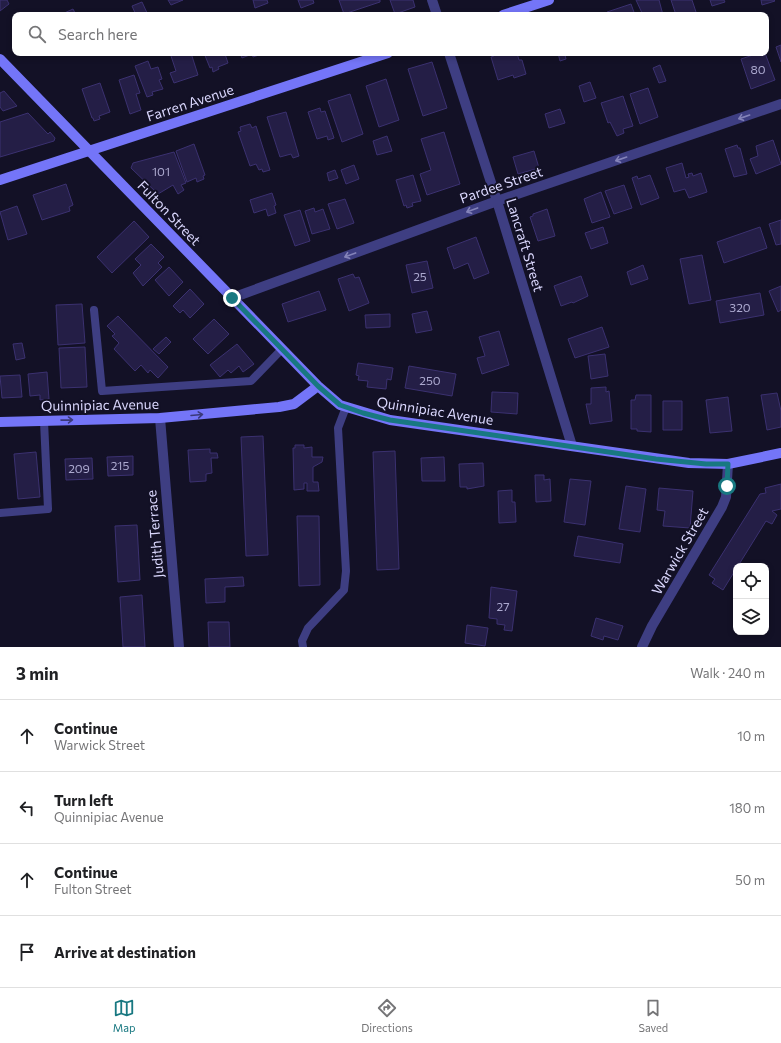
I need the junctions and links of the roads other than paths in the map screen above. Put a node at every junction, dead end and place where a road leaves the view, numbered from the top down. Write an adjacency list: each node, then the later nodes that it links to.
1 (432, 0): 3 (street)
2 (549, 0): 4 (main road)
3 (436, 12)
4 (512, 12)
5 (379, 56): 9 (main road, Farren Avenue)
6 (450, 56): 11 (street, Lancraft Street)
7 (0, 59): 9 (main road, Fulton Street)
8 (781, 104): 11 (street, Pardee Street, one-way to 11)
9 (89, 151): 10 (main road, Farren Avenue); 12 (main road, Fulton Street)
10 (0, 180)
11 (497, 200): 12 (street, Pardee Street, one-way to 12); 20 (street, Lancraft Street)
12 (232, 298): 14 (main road, Fulton Street)
13 (94, 310): 14 (lane)
14 (282, 349): 15 (main road, Fulton Street)
15 (318, 386): 16 (main road, Quinnipiac Avenue); 17 (main road, Quinnipiac Avenue, one-way to 15)
16 (346, 407): 20 (main road, Quinnipiac Avenue); 25 (lane)
17 (160, 418): 18 (main road, Quinnipiac Avenue, one-way to 17); 24 (street, Judith Terrace)
18 (44, 421): 19 (main road, Quinnipiac Avenue); 23 (lane)
19 (0, 422)
20 (572, 446): 22 (main road, Quinnipiac Avenue)
21 (781, 453): 22 (main road, Quinnipiac Avenue)
22 (728, 464): 26 (street, Warwick Street)
23 (0, 513)
24 (179, 647)
25 (303, 647)
26 (642, 647)

